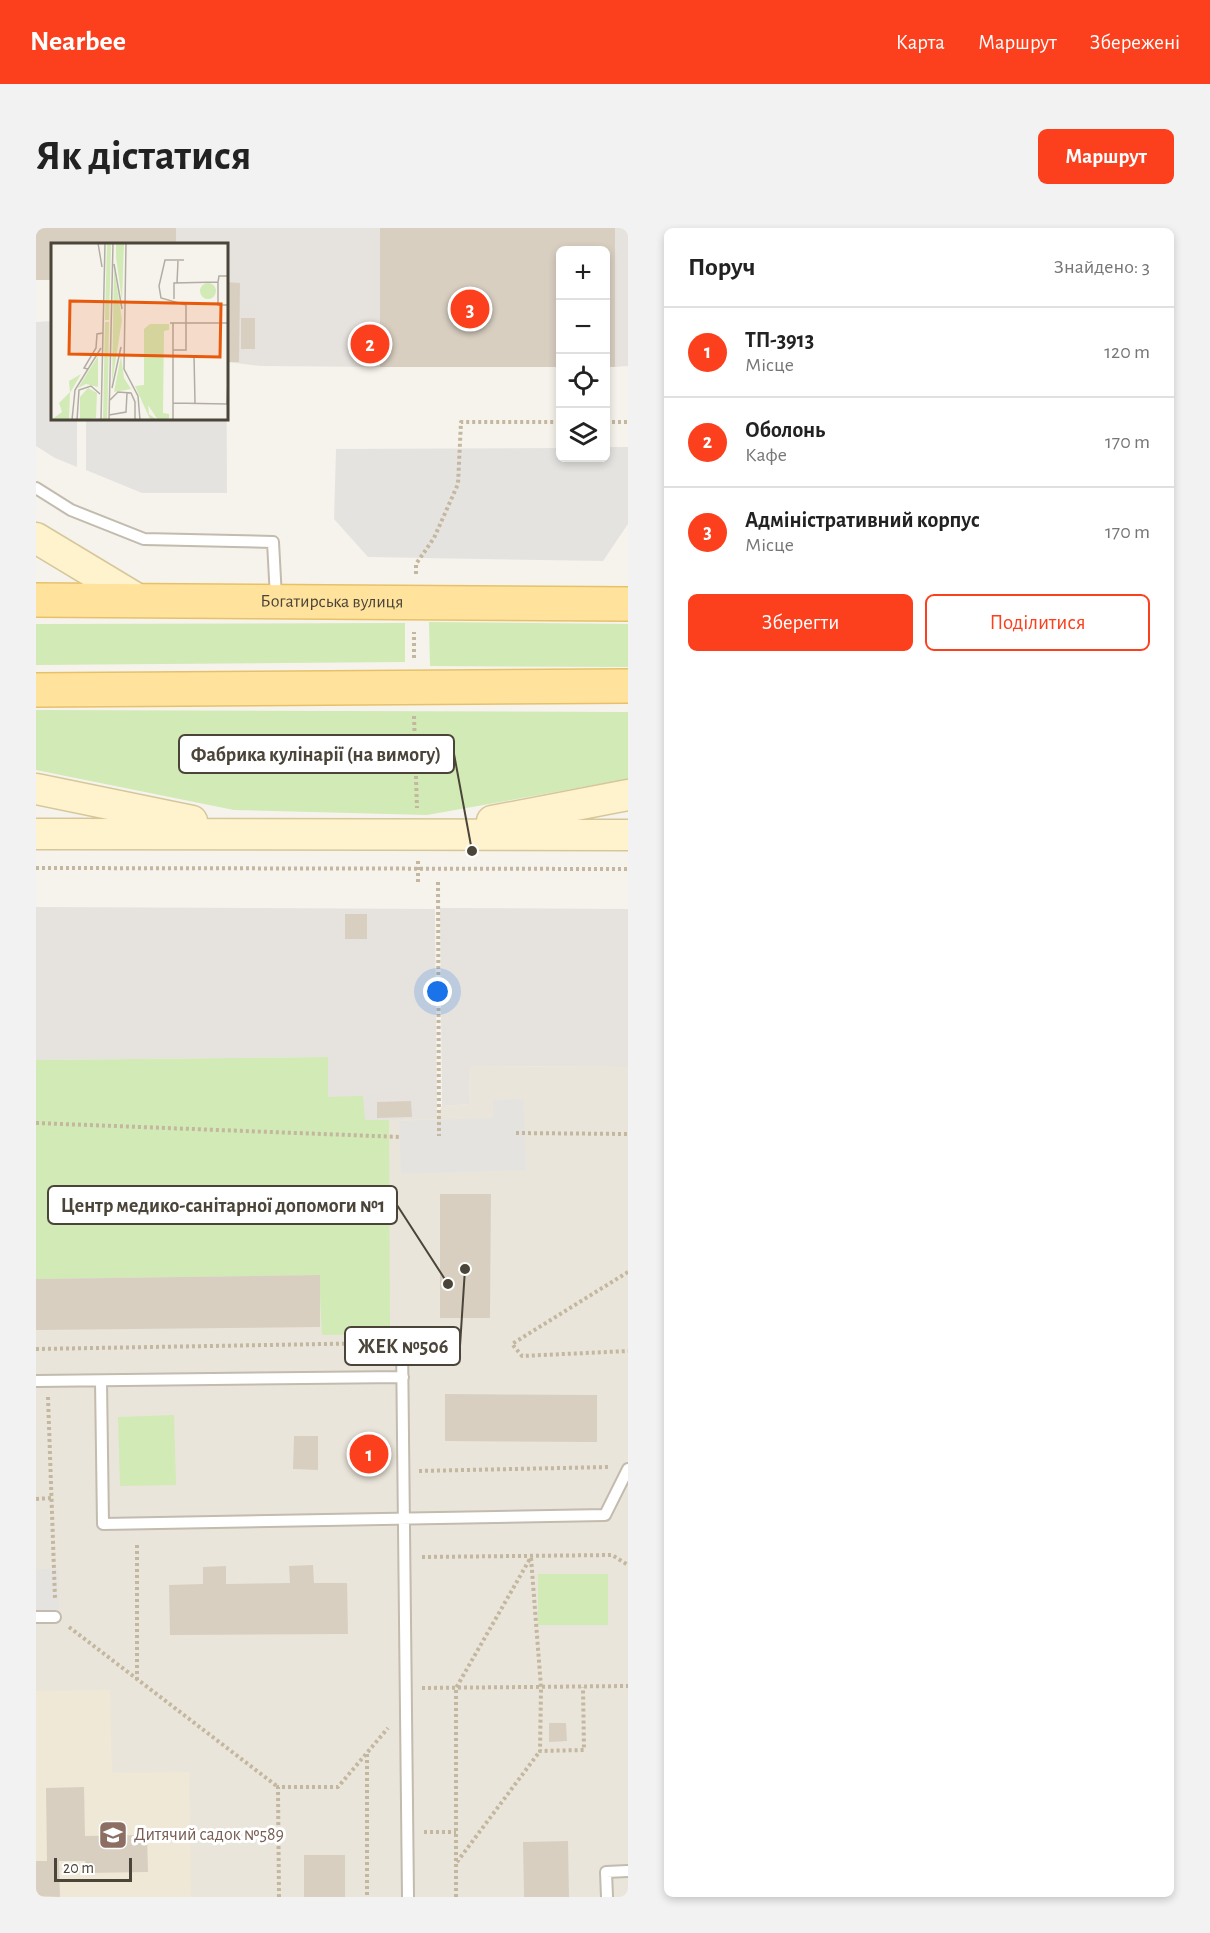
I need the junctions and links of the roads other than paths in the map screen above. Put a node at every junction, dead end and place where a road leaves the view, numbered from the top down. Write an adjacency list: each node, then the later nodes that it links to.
1 (36, 488): 5 (lane)
2 (36, 538): 4 (main road)
3 (36, 600): 4 (main road, Богатирська вулиця)
4 (139, 600): 5 (main road, Богатирська вулиця)
5 (276, 601): 6 (main road, Богатирська вулиця)
6 (628, 604)
7 (628, 686): 8 (main road)
8 (36, 690)
9 (36, 789): 12 (main road)
10 (628, 795): 13 (main road)
11 (36, 834): 12 (main road)
12 (254, 834): 13 (main road)
13 (418, 835): 14 (main road)
14 (628, 835)
15 (402, 1343): 16 (lane)
16 (403, 1377): 18 (lane); 20 (lane)
17 (36, 1381): 18 (lane)
18 (101, 1381): 20 (lane)
19 (628, 1469): 20 (lane)
20 (404, 1519): 24 (lane)
21 (36, 1617): 22 (lane)
22 (55, 1617)
23 (628, 1871): 25 (lane)
24 (408, 1897)
25 (607, 1897)

